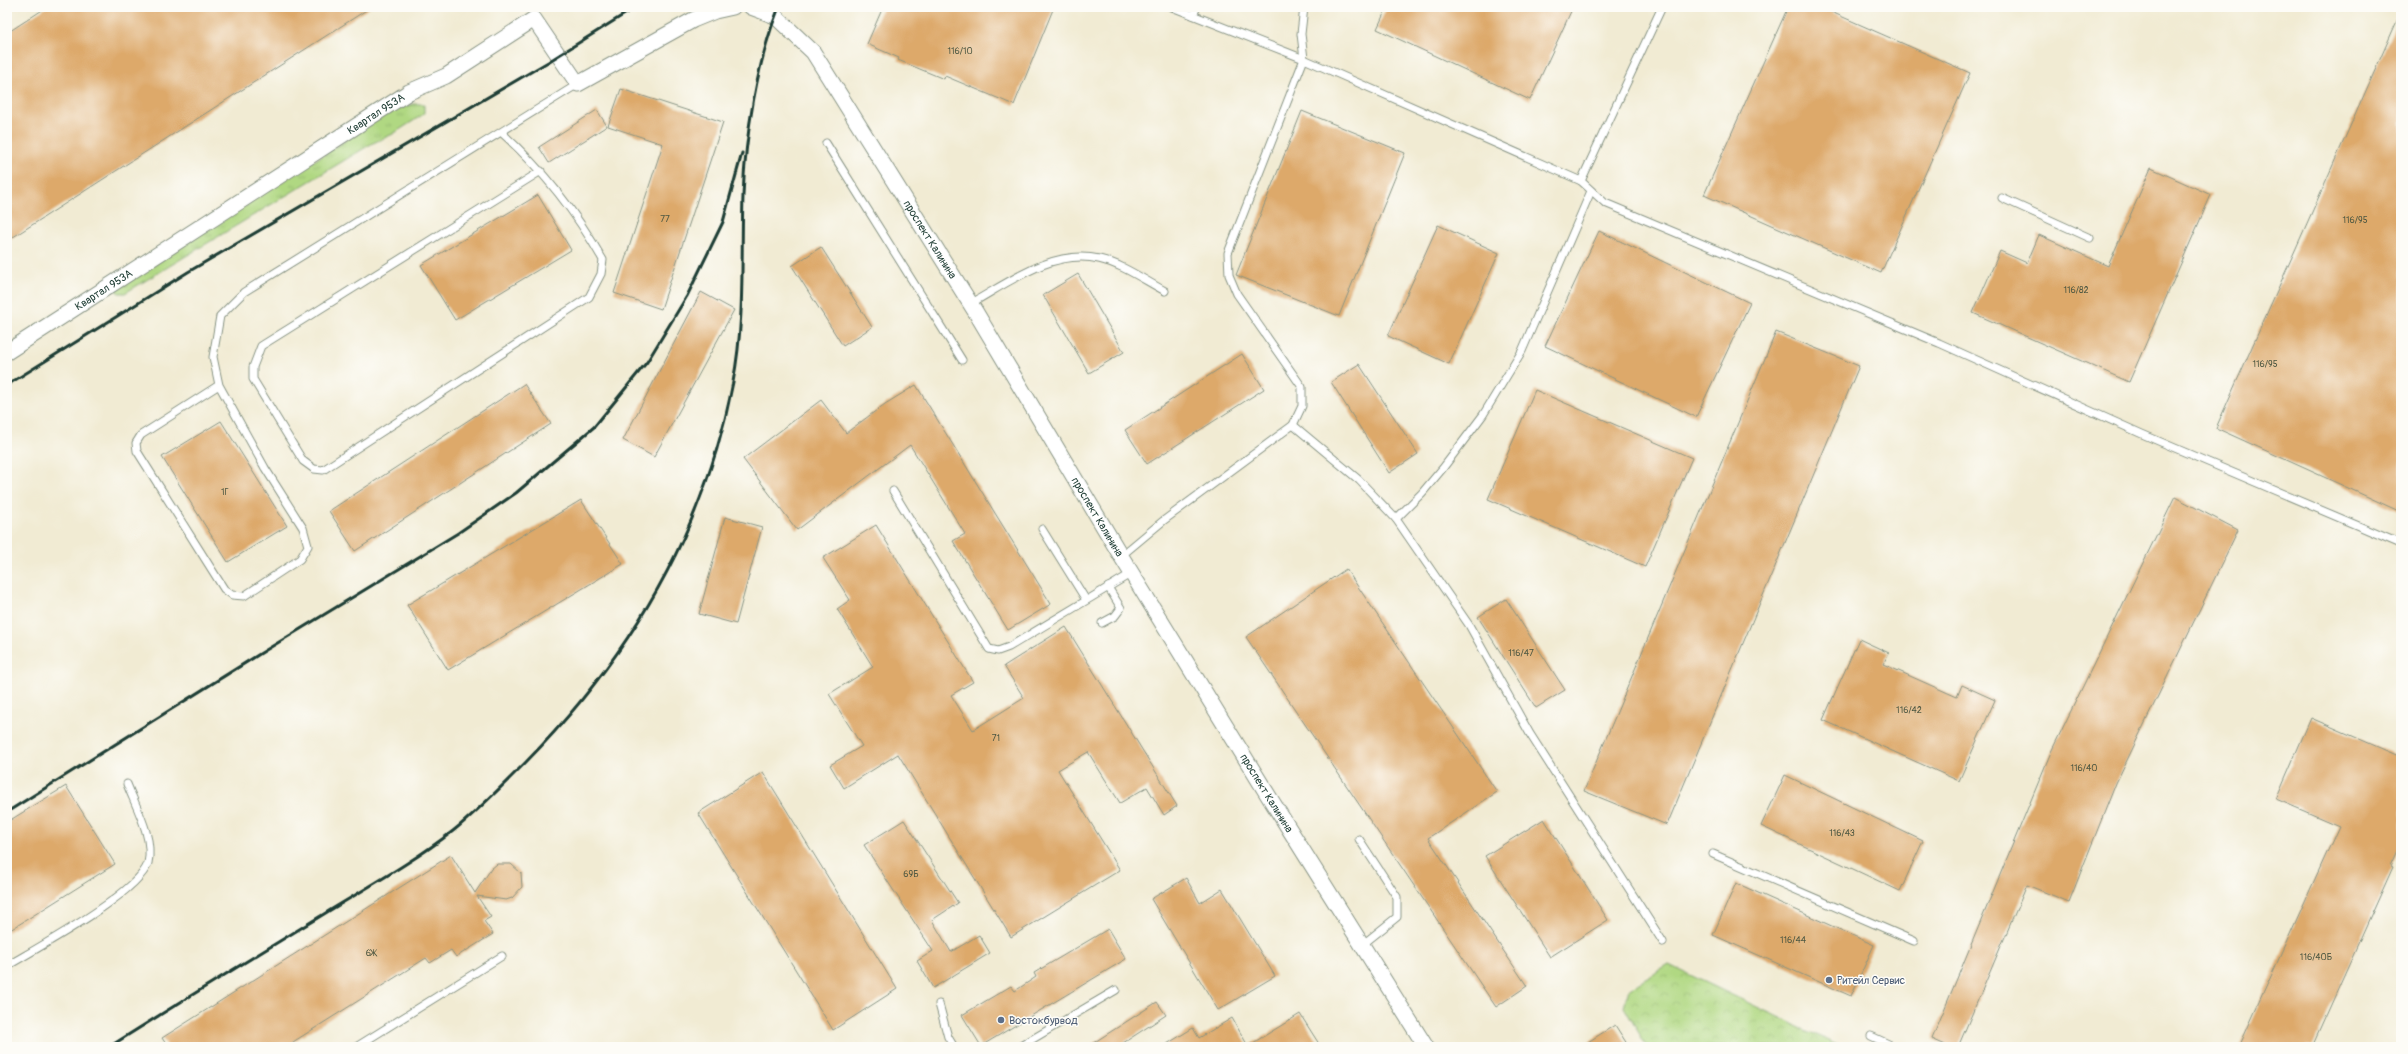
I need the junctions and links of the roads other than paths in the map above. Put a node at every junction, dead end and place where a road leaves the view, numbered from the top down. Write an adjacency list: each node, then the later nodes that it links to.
1 (733, 7): 9 (street)
2 (754, 7): 18 (street, проспект Калинина)
3 (1172, 7): 7 (lane)
4 (1197, 7): 7 (lane)
5 (1304, 7): 8 (lane)
6 (1662, 7): 13 (lane)
7 (1193, 15): 8 (lane)
8 (1304, 59): 13 (lane); 22 (lane)
9 (578, 84): 10 (lane); 19 (street, Квартал 953А)
10 (502, 133): 12 (lane); 21 (lane)
11 (826, 143): 20 (lane)
12 (541, 171): 12 (lane)
13 (1581, 181): 14 (lane)
14 (1591, 191): 24 (lane); 26 (lane)
15 (2002, 198): 16 (lane)
16 (2090, 238)
17 (1165, 291): 18 (lane)
18 (970, 304): 27 (street, проспект Калинина)
19 (7, 352)
20 (962, 360)
21 (219, 386): 21 (lane)
22 (1293, 425): 24 (lane); 27 (lane)
23 (893, 491): 30 (lane)
24 (1396, 519): 36 (lane)
25 (1042, 529): 30 (lane)
26 (2401, 544)
27 (1121, 556): 28 (street, проспект Калинина)
28 (1132, 573): 29 (lane); 37 (street, проспект Калинина)
29 (1108, 587): 30 (lane); 31 (lane)
30 (1086, 600)
31 (1102, 623)
32 (127, 784): 39 (lane)
33 (1360, 839): 37 (lane)
34 (1713, 854): 35 (lane)
35 (1914, 941)
36 (1663, 942)
37 (1362, 945): 46 (street, проспект Калинина)
38 (502, 956): 43 (lane)
39 (7, 966)
40 (1116, 990): 45 (lane)
41 (939, 1004): 44 (lane)
42 (1871, 1036): 47 (lane)
43 (356, 1047)
44 (954, 1047)
45 (1019, 1047)
46 (1426, 1047)
47 (1895, 1047)

